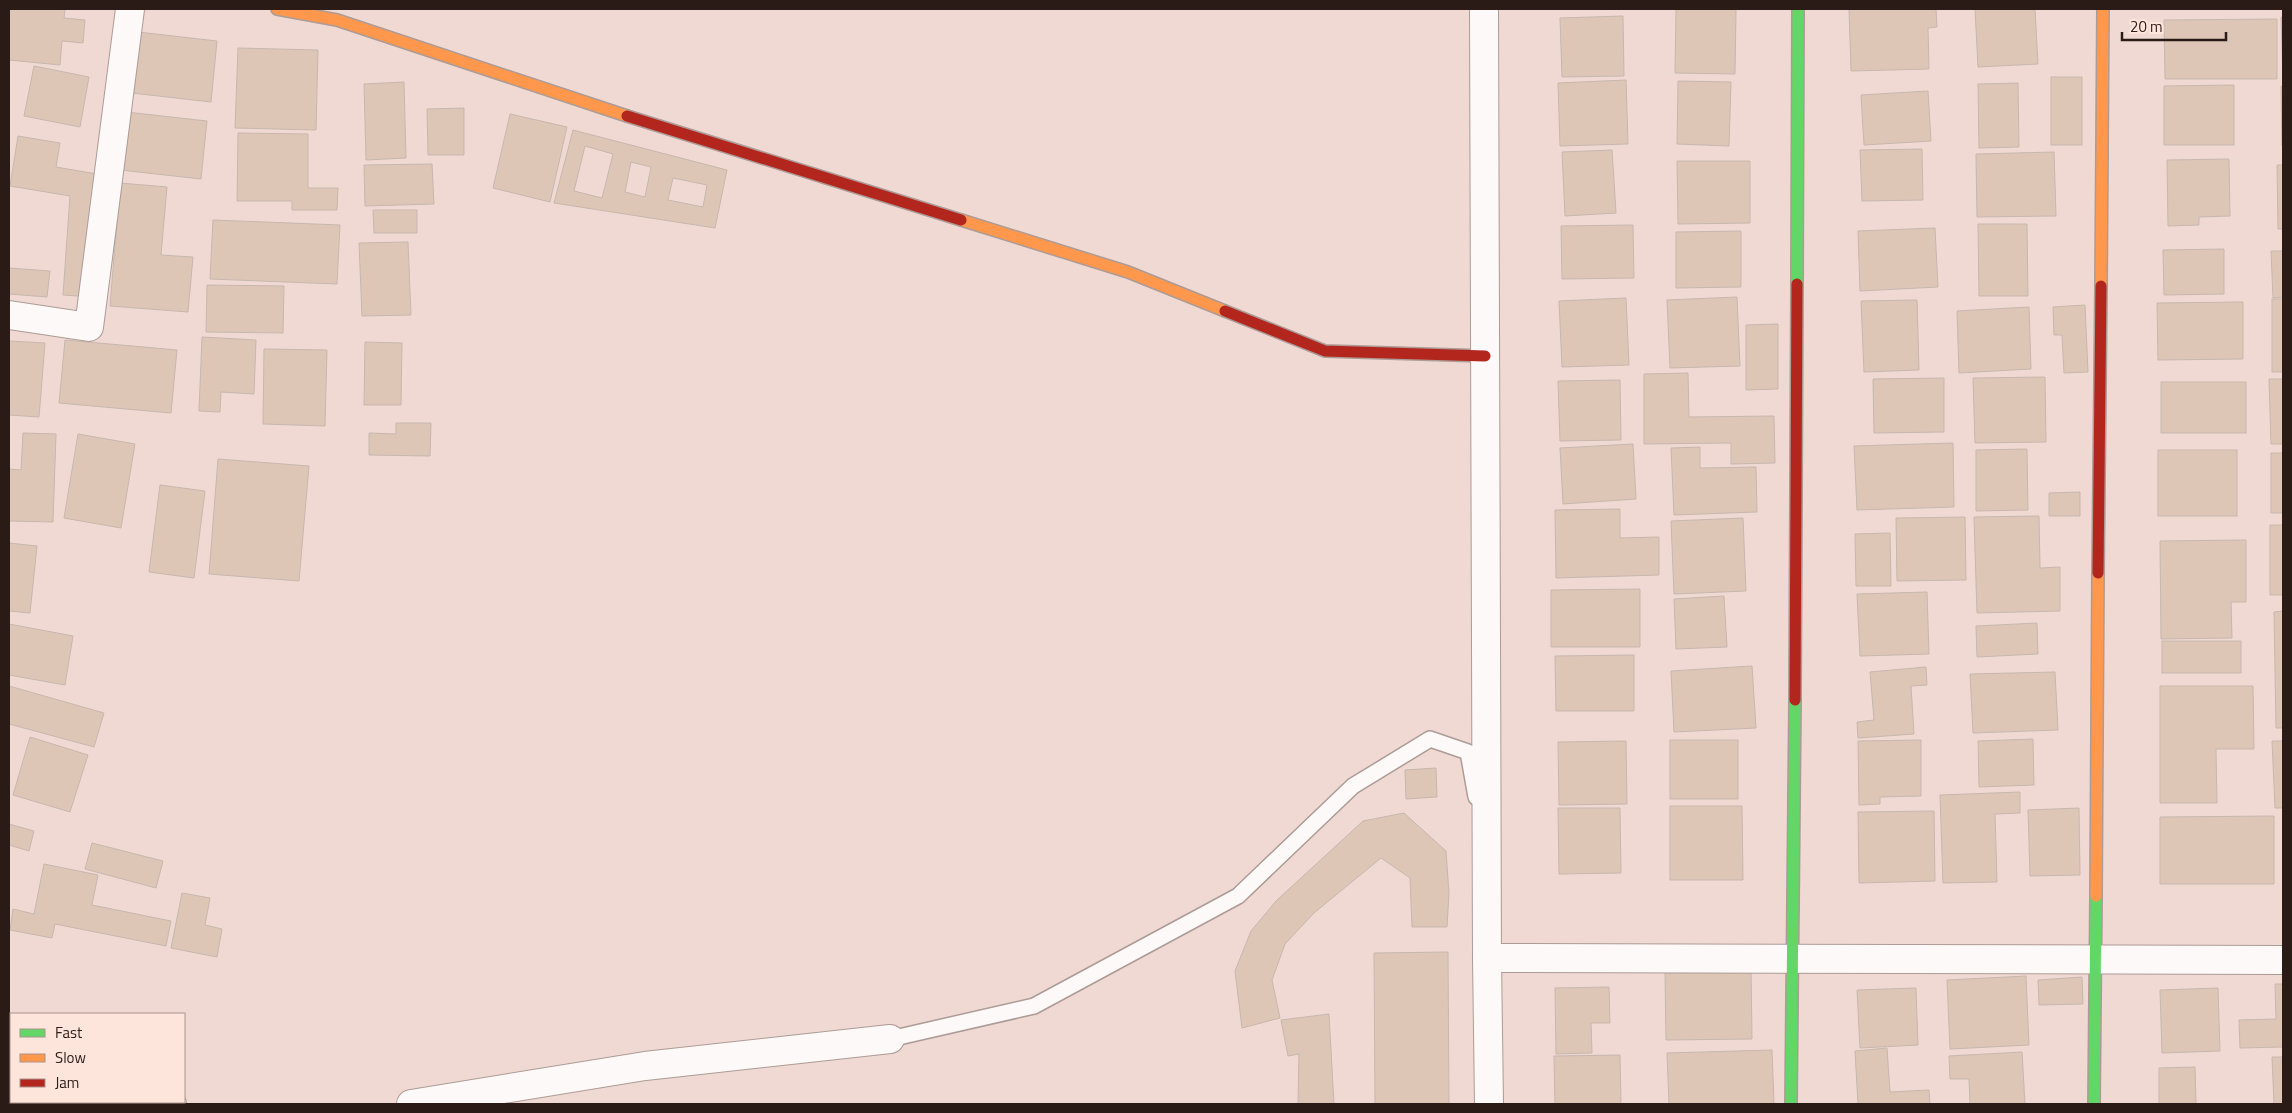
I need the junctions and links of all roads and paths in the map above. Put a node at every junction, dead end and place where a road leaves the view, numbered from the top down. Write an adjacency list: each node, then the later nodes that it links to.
1 (130, 9): 6 (street)
2 (277, 9): 7 (street)
3 (1484, 9): 7 (street)
4 (1798, 9): 10 (street)
5 (2103, 9): 11 (street)
6 (9, 315)
7 (1485, 356): 8 (street)
8 (1487, 849): 9 (street); 13 (lane)
9 (1487, 958): 10 (street); 15 (street)
10 (1794, 959): 11 (street); 16 (street)
11 (2094, 960): 12 (street); 17 (street)
12 (2283, 960)
13 (890, 1039): 14 (street)
14 (412, 1104)
15 (1489, 1104)
16 (1791, 1104)
17 (2094, 1104)

